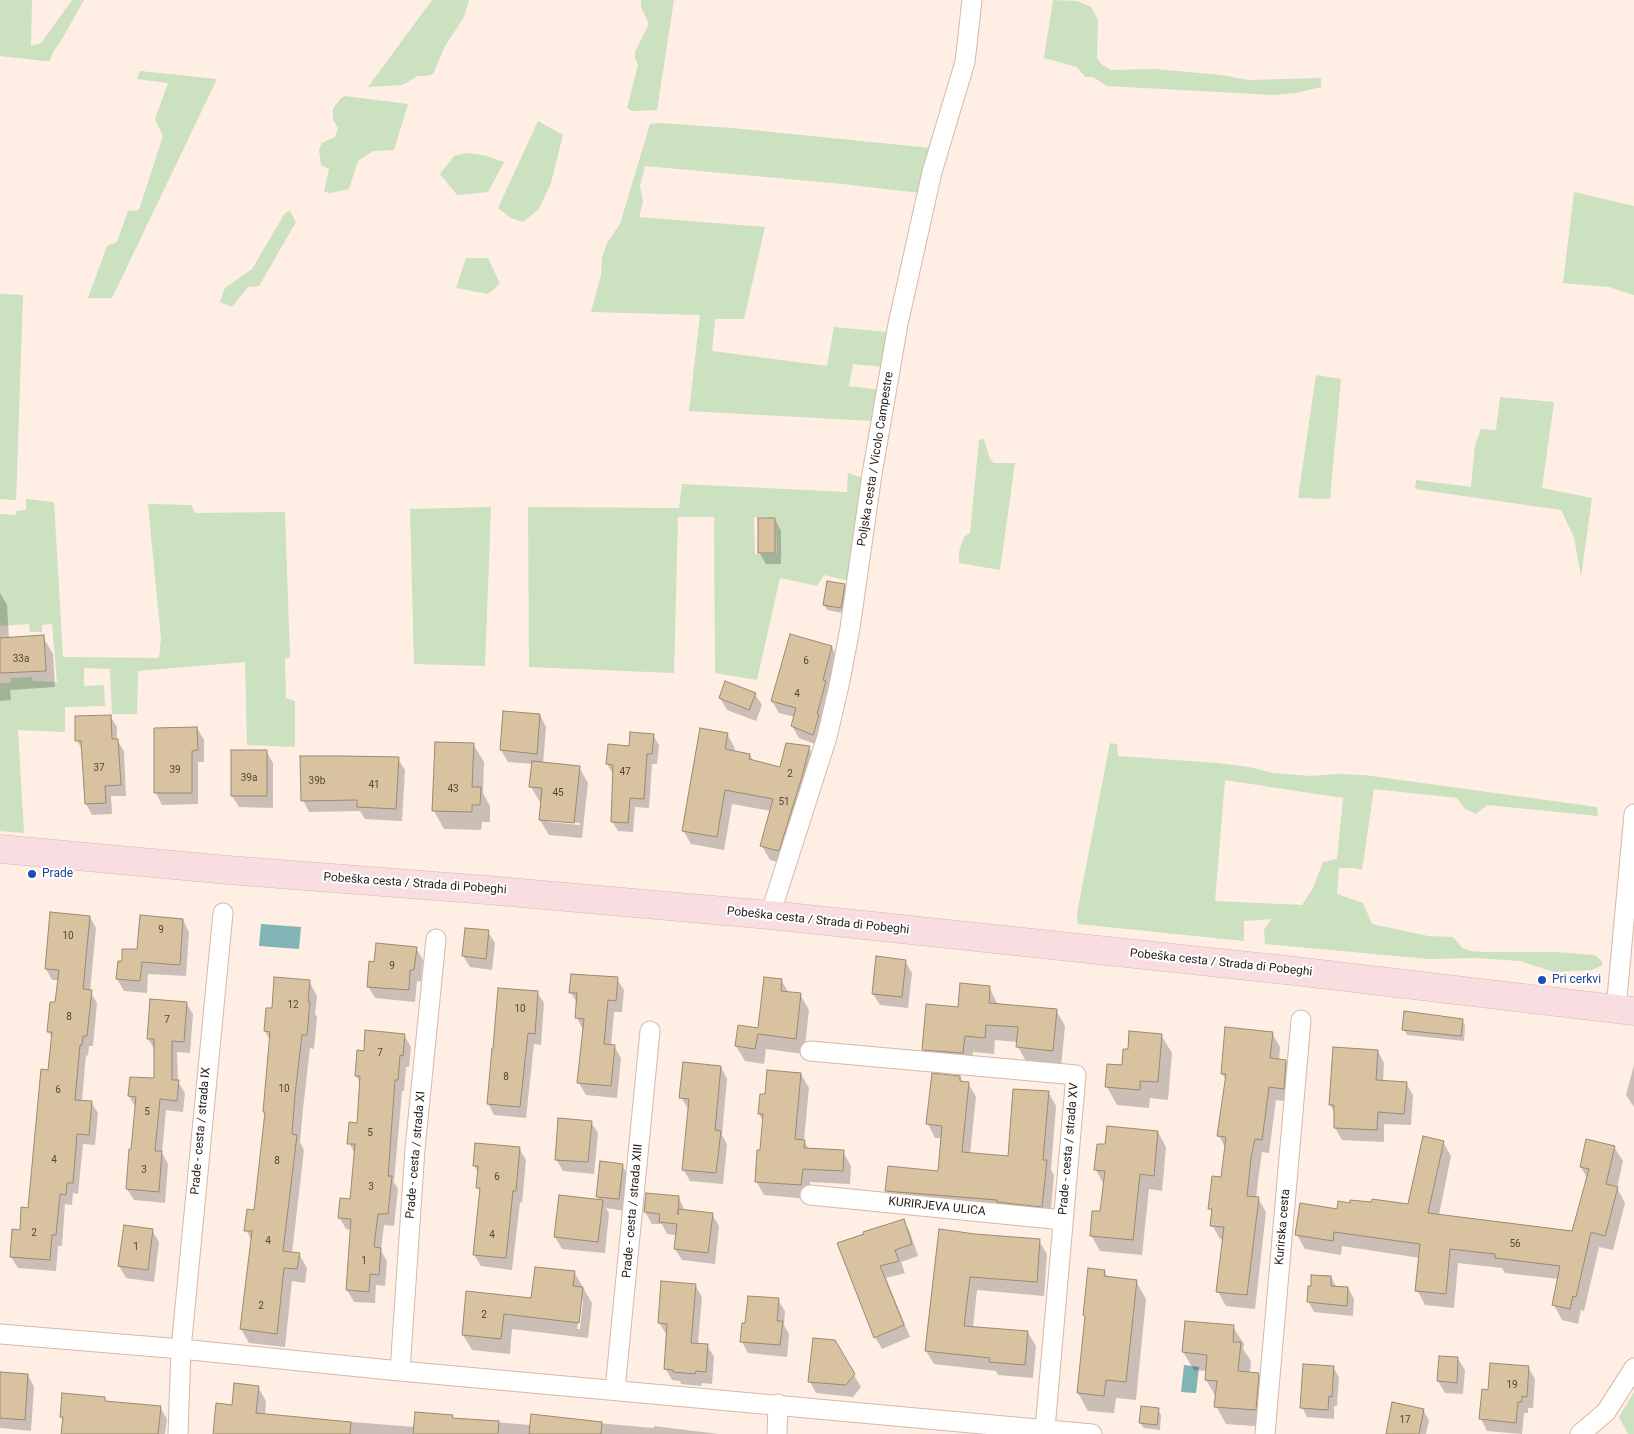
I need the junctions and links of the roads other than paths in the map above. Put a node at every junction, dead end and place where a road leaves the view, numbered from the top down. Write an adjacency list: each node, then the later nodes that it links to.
1 (972, 0): 5 (street, Poljska cesta / Vicolo Campestre)
2 (1634, 814): 7 (street)
3 (0, 849): 5 (street, Pobeška cesta / Strada di Pobeghi)
4 (222, 913): 14 (street, Prade - cesta / strada IX)
5 (770, 915): 7 (street, Pobeška cesta / Strada di Pobeghi)
6 (436, 939): 16 (street, Prade - cesta / strada XI)
7 (1625, 1010)
8 (1301, 1020): 23 (street, Kurirska cesta)
9 (650, 1031): 17 (street, Prade - cesta / strada XIII)
10 (810, 1051): 12 (street, Prade - cesta / strada XV)
11 (810, 1195): 12 (street, KURIRJEVA ULICA)
12 (1063, 1220): 19 (street, Prade - cesta / strada XV)
13 (0, 1334): 14 (street)
14 (181, 1349): 16 (street); 20 (street, Prade - cesta / strada IX)
15 (1634, 1368): 24 (street)
16 (400, 1371): 17 (street)
17 (615, 1390): 18 (street)
18 (778, 1404): 19 (street); 21 (street)
19 (1045, 1429): 22 (street)
20 (178, 1434)
21 (777, 1434)
22 (1092, 1434)
23 (1265, 1434)
24 (1580, 1434)

